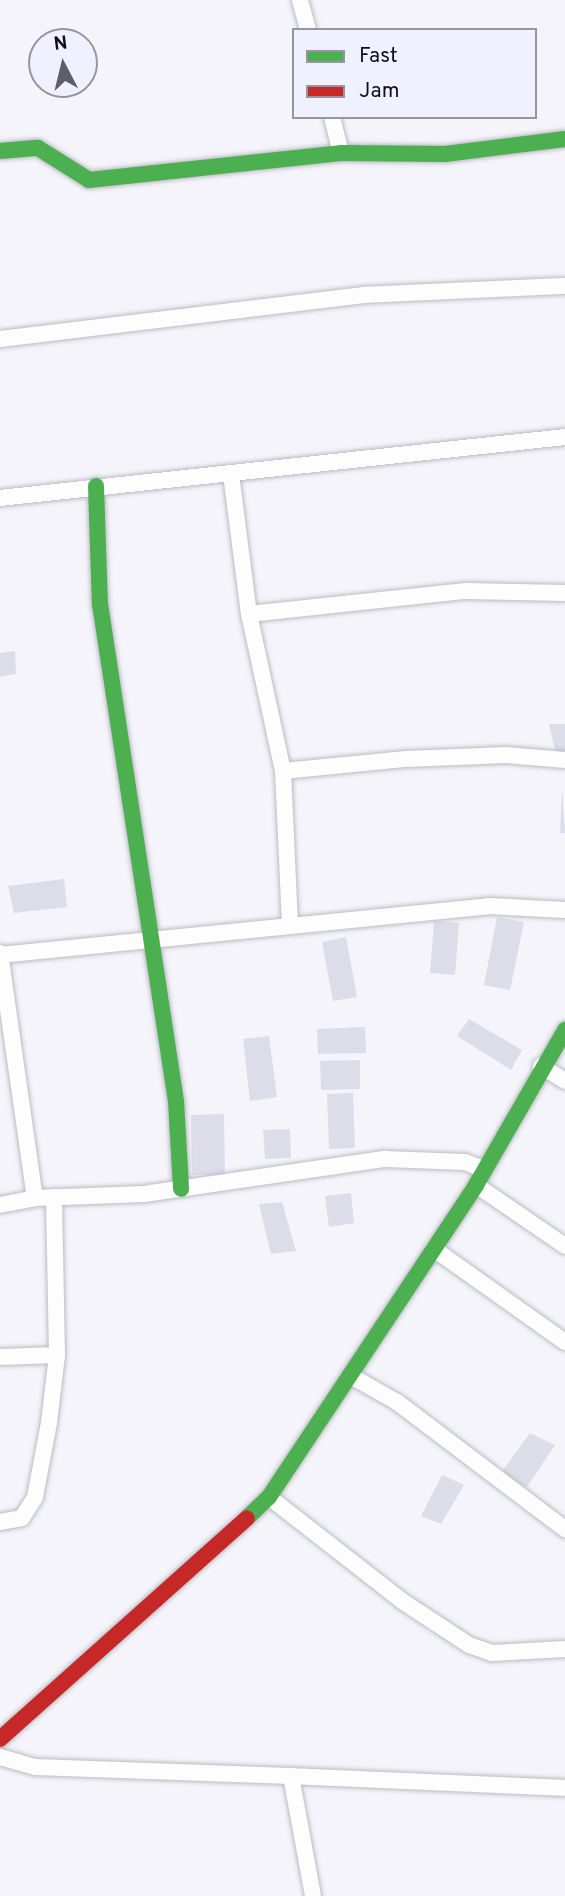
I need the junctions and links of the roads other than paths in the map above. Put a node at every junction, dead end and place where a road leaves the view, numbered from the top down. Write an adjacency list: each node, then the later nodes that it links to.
1 (300, 0): 2 (street)
2 (308, 28)
3 (332, 119): 6 (street)
4 (565, 139): 6 (street)
5 (0, 151): 6 (street)
6 (341, 153)
7 (565, 286): 8 (street)
8 (0, 339)
9 (565, 437): 10 (street)
10 (231, 474): 11 (street); 14 (street)
11 (96, 485): 12 (street); 19 (street)
12 (0, 498)
13 (565, 593): 14 (street)
14 (249, 614): 16 (street)
15 (565, 760): 16 (street)
16 (283, 771): 18 (street)
17 (565, 909): 18 (street)
18 (290, 925): 19 (street)
19 (149, 940): 20 (street); 26 (street)
20 (0, 954): 28 (street)
21 (565, 1030): 22 (street)
22 (541, 1066): 23 (street); 24 (street)
23 (565, 1081)
24 (484, 1169): 25 (street); 26 (street)
25 (476, 1185): 30 (street); 31 (street)
26 (181, 1189): 27 (street)
27 (54, 1197): 28 (street); 33 (street)
28 (35, 1198): 29 (street)
29 (0, 1205)
30 (565, 1246)
31 (434, 1249): 32 (street); 35 (street)
32 (565, 1342)
33 (57, 1355): 34 (street); 37 (street)
34 (0, 1357)
35 (351, 1376): 36 (street); 38 (street)
36 (269, 1497): 39 (street); 40 (street)
37 (0, 1522)
38 (565, 1529)
39 (565, 1649)
40 (0, 1739)
41 (0, 1757): 42 (street)
42 (291, 1776): 43 (street); 44 (street)
43 (565, 1788)
44 (313, 1896)

